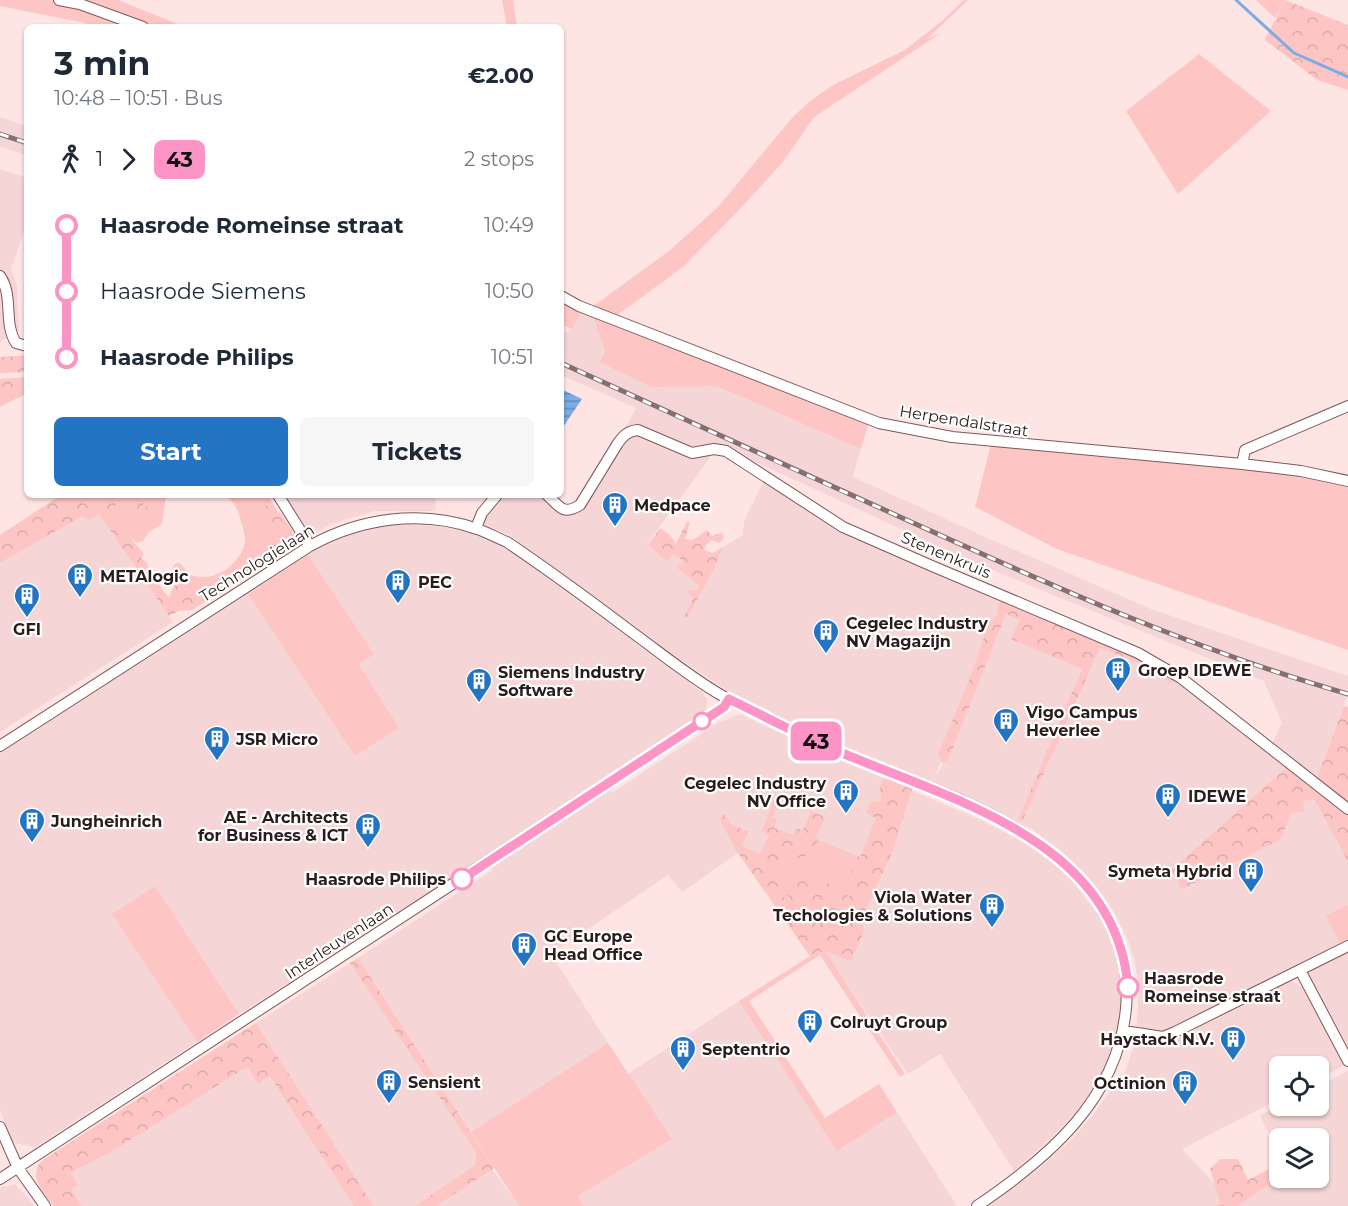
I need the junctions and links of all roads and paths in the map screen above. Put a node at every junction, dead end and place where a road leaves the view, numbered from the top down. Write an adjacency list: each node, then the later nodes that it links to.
1 (59, 0): 2 (street)
2 (135, 24)
3 (0, 276): 5 (street)
4 (564, 298): 7 (street, Herpendalstraat)
5 (24, 345)
6 (1348, 406): 7 (street)
7 (1242, 464): 8 (street, Herpendalstraat)
8 (1348, 481)
9 (280, 498): 13 (street)
10 (495, 498): 12 (street)
11 (550, 498): 16 (street, Stenenkruis)
12 (476, 528): 13 (street, Technologielaan); 14 (street, Technologielaan)
13 (310, 546): 15 (street, Technologielaan)
14 (729, 699): 19 (street); 22 (street, Interleuvenlaan)
15 (0, 746)
16 (1348, 808)
17 (1348, 946): 18 (street)
18 (1300, 970): 19 (street); 20 (street)
19 (1124, 1031): 25 (street)
20 (1348, 1061)
21 (0, 1127): 22 (street)
22 (18, 1168): 23 (street, Interleuvenlaan); 24 (street)
23 (0, 1179)
24 (45, 1206)
25 (976, 1206)

